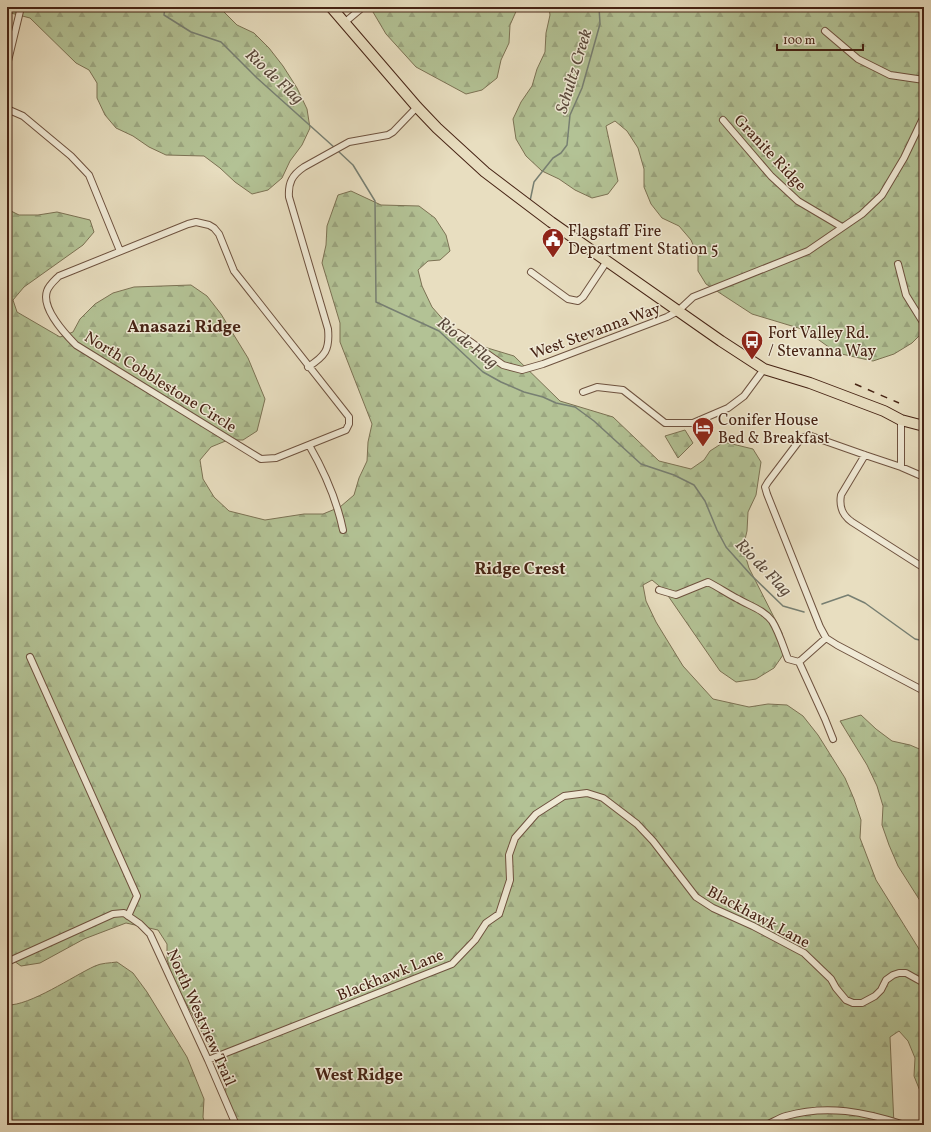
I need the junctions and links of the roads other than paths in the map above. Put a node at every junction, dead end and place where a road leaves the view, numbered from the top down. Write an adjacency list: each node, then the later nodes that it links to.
1 (20, 7): 6 (street)
2 (331, 7): 4 (main road)
3 (363, 7): 4 (street)
4 (344, 23): 8 (main road)
5 (825, 31): 7 (street)
6 (7, 65)
7 (924, 80)
8 (417, 107): 14 (main road); 20 (street)
9 (7, 109): 13 (street)
10 (924, 116): 12 (street, West Stevanna Way)
11 (723, 120): 12 (street, Granite Ridge)
12 (842, 227): 17 (street, West Stevanna Way)
13 (120, 251): 20 (street, North Cobblestone Circle); 25 (street, North Cobblestone Circle)
14 (608, 261): 16 (street); 17 (main road)
15 (898, 264): 18 (street)
16 (532, 272)
17 (678, 311): 19 (street, West Stevanna Way); 21 (main road)
18 (924, 324)
19 (458, 333)
20 (308, 367): 25 (street, North Cobblestone Circle)
21 (764, 369): 22 (street); 23 (main road)
22 (583, 392)
23 (901, 420): 24 (main road); 27 (street)
24 (924, 426)
25 (309, 445): 29 (street)
26 (865, 456): 27 (street); 30 (street); 32 (street)
27 (901, 466): 28 (street)
28 (924, 478)
29 (343, 530)
30 (924, 568)
31 (659, 590): 34 (street)
32 (826, 638): 34 (street); 35 (street)
33 (30, 657): 37 (street)
34 (799, 662): 36 (street)
35 (924, 691)
36 (832, 739)
37 (128, 916): 38 (street); 40 (street, North Westview Trail)
38 (7, 962)
39 (924, 983): 40 (street, Blackhawk Lane)
40 (208, 1060): 41 (street, North Westview Trail)
41 (236, 1125)
42 (766, 1125): 43 (street)
43 (905, 1125)

